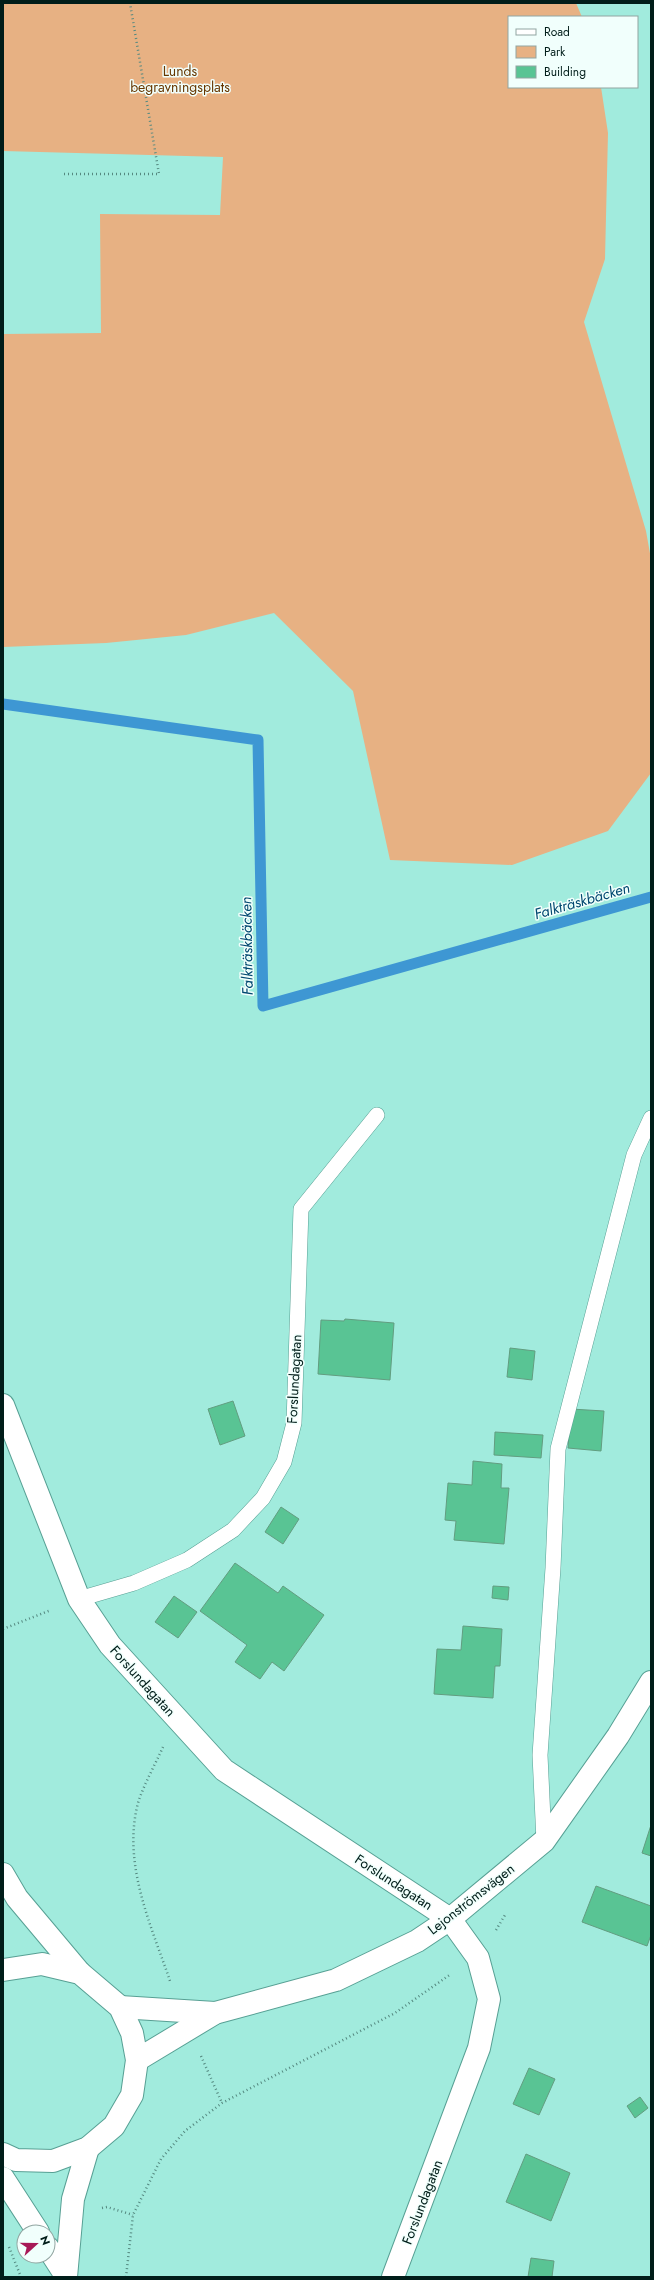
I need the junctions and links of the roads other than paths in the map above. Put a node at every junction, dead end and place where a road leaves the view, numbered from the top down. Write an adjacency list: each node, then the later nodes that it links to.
1 (377, 1115): 4 (lane, Forslundagatan)
2 (651, 1118): 6 (lane)
3 (3, 1405): 4 (street, Forslundagatan)
4 (79, 1599): 8 (street, Forslundagatan)
5 (651, 1682): 6 (street, Lejonströmsvägen)
6 (544, 1841): 8 (street, Lejonströmsvägen)
7 (3, 1874): 10 (street)
8 (450, 1919): 12 (street, Lejonströmsvägen); 20 (street, Forslundagatan)
9 (3, 1970): 10 (street)
10 (80, 1973): 11 (street)
11 (120, 2007): 12 (street, Lejonströmsvägen); 13 (street)
12 (185, 2020): 13 (street)
13 (137, 2060): 14 (street)
14 (88, 2148): 15 (street); 19 (street)
15 (3, 2154)
16 (3, 2178): 17 (street)
17 (33, 2224)
18 (56, 2261): 19 (street)
19 (66, 2277)
20 (393, 2277)

